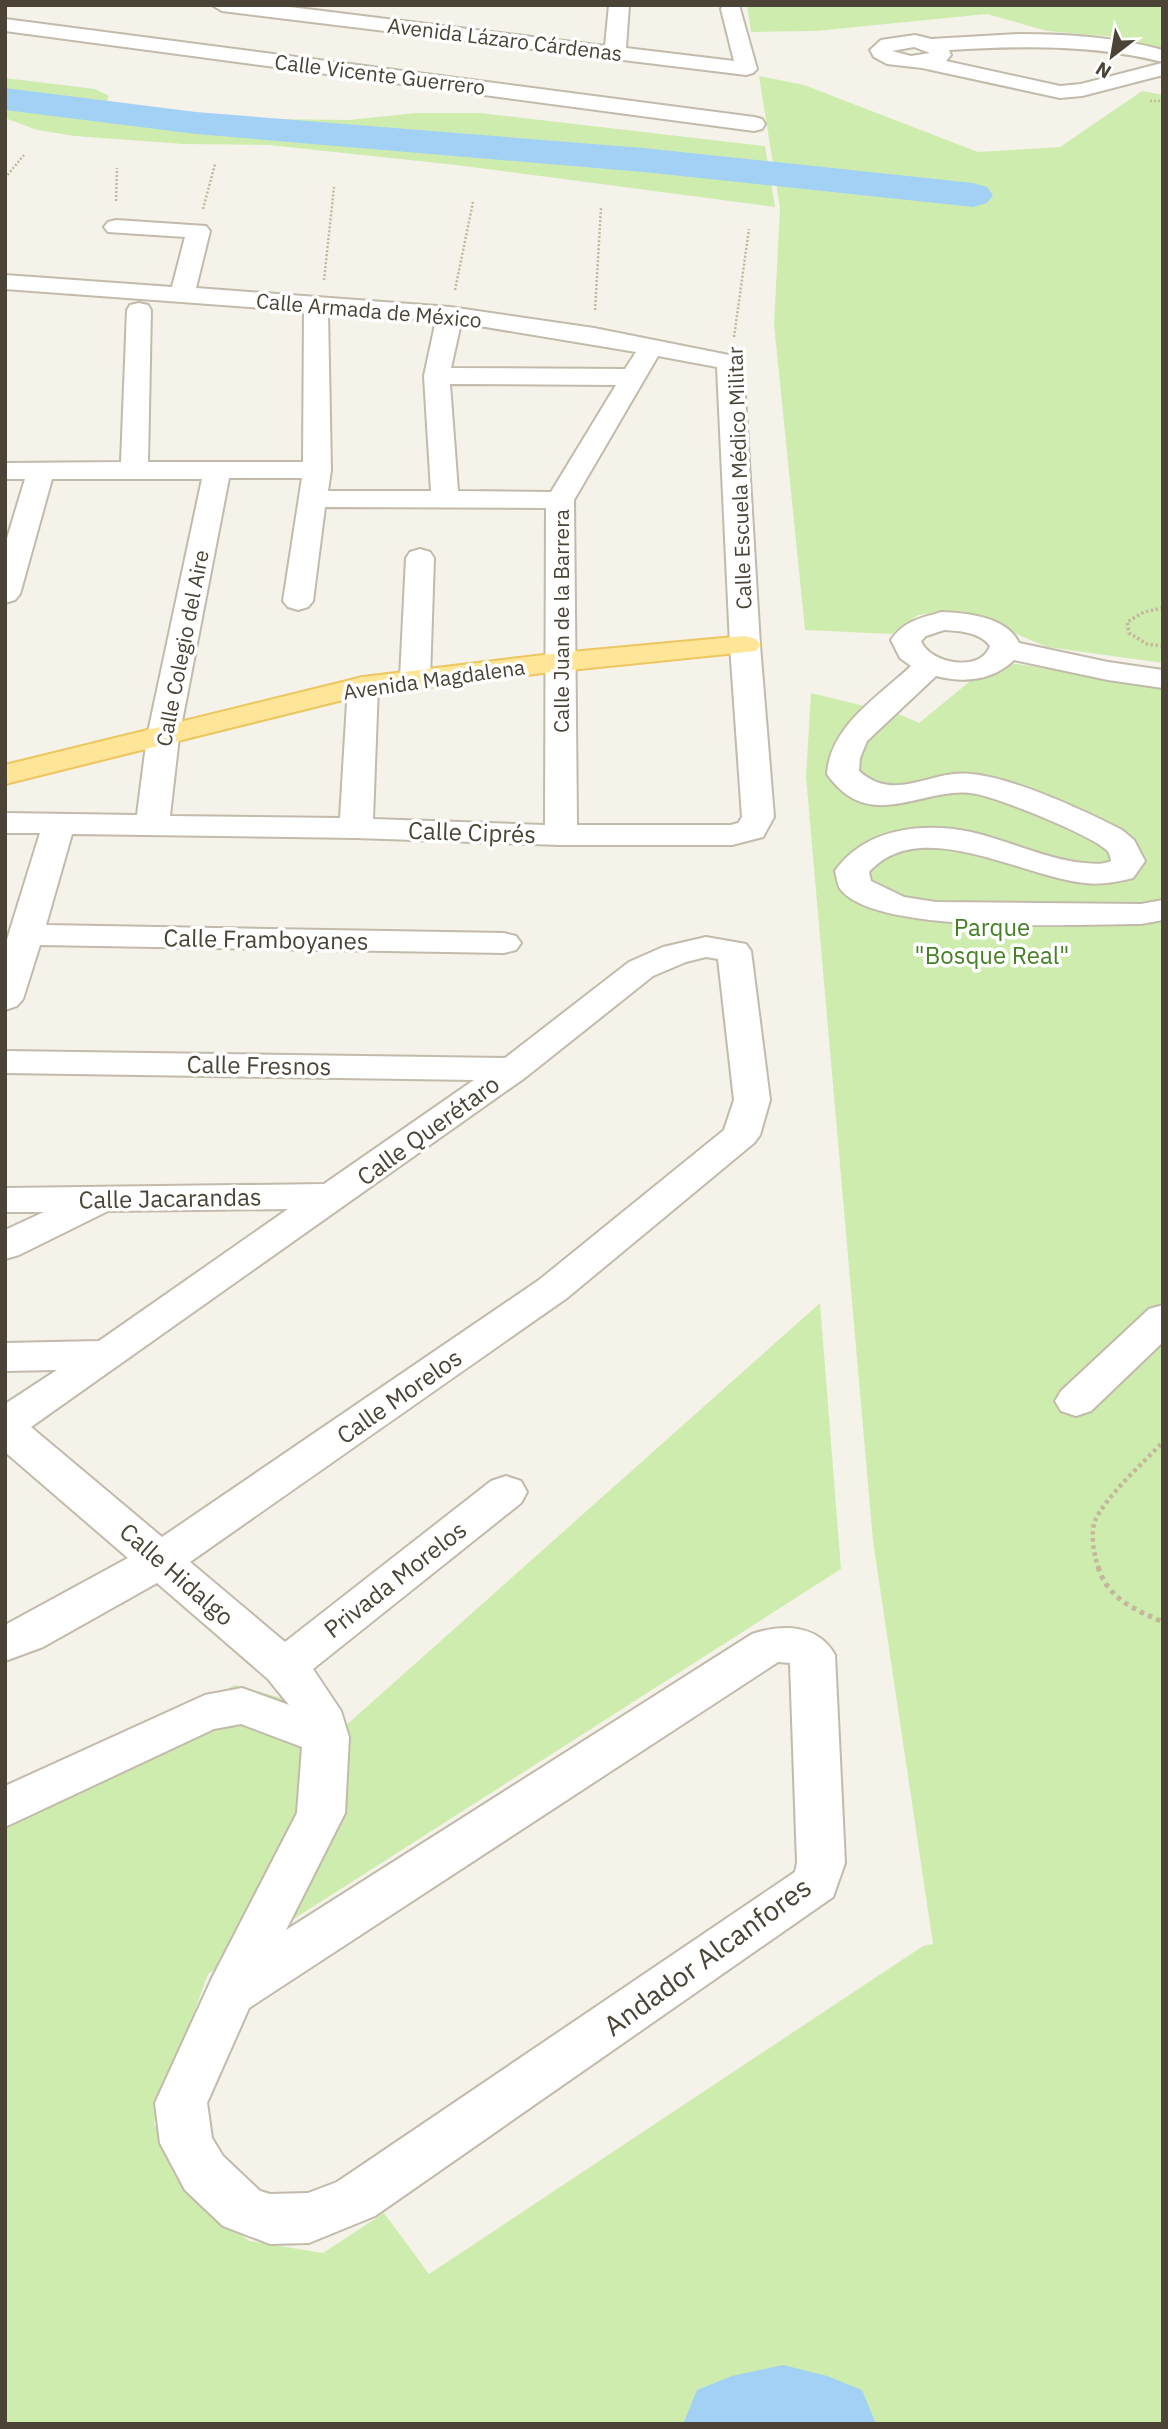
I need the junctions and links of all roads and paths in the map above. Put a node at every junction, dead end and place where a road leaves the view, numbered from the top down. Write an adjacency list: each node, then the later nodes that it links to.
1 (222, 5): 3 (street, Avenida Lázaro Cárdenas)
2 (619, 5): 10 (street)
3 (248, 7): 5 (street, Avenida Lázaro Cárdenas)
4 (731, 9): 10 (street, Avenida Lázaro Cárdenas)
5 (375, 14): 8 (street, Avenida Lázaro Cárdenas)
6 (502, 16): 8 (street)
7 (5, 25): 15 (street, Calle Vicente Guerrero)
8 (499, 38): 10 (street, Avenida Lázaro Cárdenas)
9 (994, 51): 11 (street); 13 (street); 14 (street)
10 (615, 53)
11 (932, 54): 12 (street); 14 (street)
12 (1163, 56)
13 (1162, 69): 14 (street)
14 (1113, 82)
15 (754, 124)
16 (24, 155): 19 (path)
17 (215, 164): 25 (path)
18 (117, 168): 23 (path)
19 (5, 178)
20 (334, 187): 28 (path)
21 (473, 202): 30 (path)
22 (601, 208): 31 (path)
23 (116, 227): 25 (street)
24 (749, 229): 33 (path, Calle Escuela Médico Militar)
25 (198, 230): 27 (street)
26 (5, 282): 27 (street, Calle Armada de México)
27 (182, 294): 28 (street, Calle Armada de México)
28 (320, 295): 30 (street, Calle Armada de México); 36 (street)
29 (139, 310): 39 (street)
30 (450, 314): 31 (street, Calle Armada de México); 34 (street)
31 (594, 335): 32 (street, Calle Armada de México)
32 (651, 347): 33 (street, Calle Armada de México); 35 (street, Calle Juan de la Barrera)
33 (730, 362): 48 (street, Calle Escuela Médico Militar)
34 (437, 376): 35 (street); 42 (street)
35 (635, 377): 43 (street, Calle Juan de la Barrera)
36 (317, 470): 40 (street); 41 (street)
37 (5, 471): 38 (street)
38 (41, 471): 39 (street); 45 (street)
39 (134, 471): 40 (street)
40 (217, 471): 56 (street, Calle Colegio del Aire)
41 (314, 499): 42 (street); 46 (street)
42 (445, 499): 43 (street)
43 (560, 500): 51 (street, Calle Juan de la Barrera)
44 (420, 558): 53 (street)
45 (5, 594)
46 (298, 601)
47 (1163, 608): 49 (path)
48 (745, 645): 51 (main road, Avenida Magdalena); 62 (street, Calle Ciprés)
49 (1163, 646)
50 (1005, 649): 52 (street); 52 (street); 54 (street)
51 (559, 662): 53 (main road, Avenida Magdalena); 62 (street, Calle Juan de la Barrera)
52 (929, 666): 63 (street)
53 (415, 678): 55 (main road, Avenida Magdalena)
54 (1163, 678)
55 (363, 686): 56 (main road, Avenida Magdalena); 61 (street)
56 (163, 737): 57 (main road, Avenida Magdalena); 59 (street, Calle Colegio del Aire)
57 (5, 775)
58 (5, 823): 60 (street, Calle Ciprés)
59 (152, 825): 60 (street, Calle Ciprés); 61 (street, Calle Ciprés)
60 (58, 826): 64 (street)
61 (356, 828): 62 (street, Calle Ciprés)
62 (561, 835)
63 (1156, 916)
64 (27, 934): 65 (street, Calle Framboyanes); 66 (street)
65 (505, 943)
66 (5, 999)
67 (5, 1062): 68 (street, Calle Fresnos)
68 (513, 1069): 69 (street, Calle Querétaro); 70 (street, Calle Querétaro)
69 (752, 1100): 81 (street, Calle Morelos)
70 (335, 1196): 71 (street, Calle Jacarandas); 75 (street, Calle Querétaro)
71 (105, 1199): 72 (street, Calle Jacarandas); 73 (street)
72 (5, 1200)
73 (5, 1246)
74 (1163, 1319): 77 (street)
75 (108, 1355): 76 (street); 78 (street, Calle Querétaro)
76 (5, 1357)
77 (1076, 1401)
78 (5, 1426): 81 (street, Calle Hidalgo)
79 (1163, 1441): 82 (path)
80 (506, 1492): 84 (street, Privada Morelos)
81 (162, 1560): 83 (street, Calle Morelos); 84 (street, Calle Hidalgo)
82 (1163, 1622)
83 (5, 1644)
84 (284, 1667): 85 (street, Calle Hidalgo)
85 (326, 1737): 86 (street); 87 (street, Andador Alcanfores)
86 (5, 1808)
87 (230, 1993): 87 (street, Andador Alcanfores)

